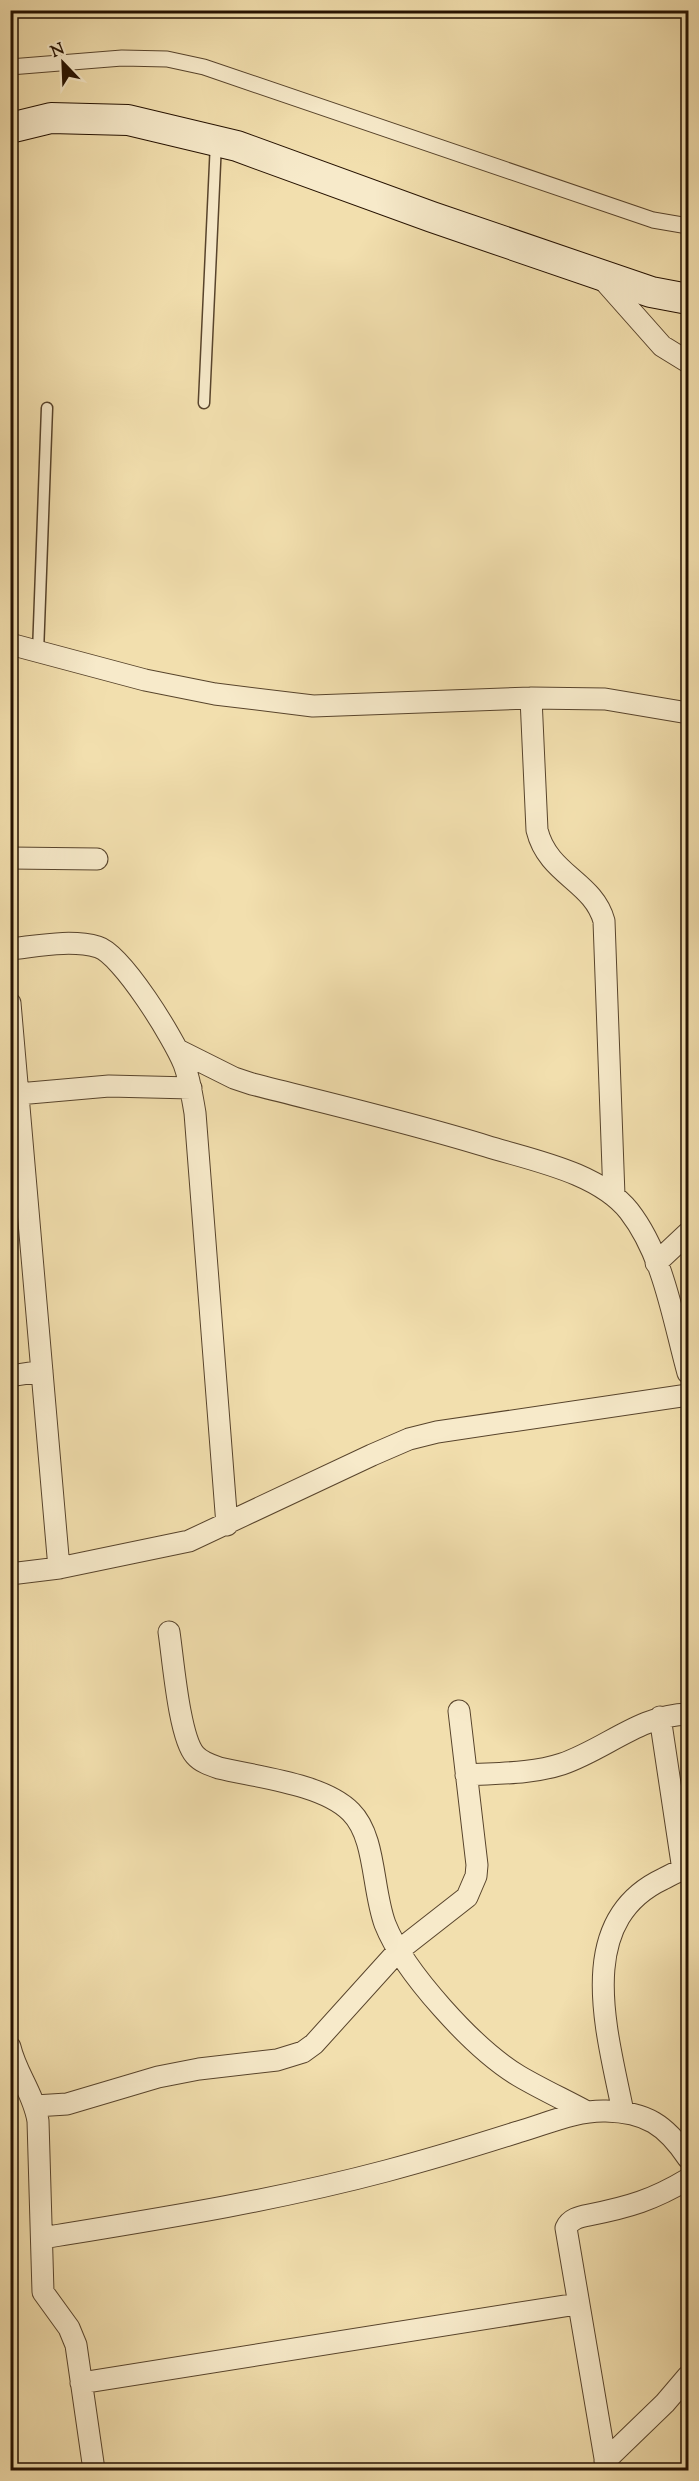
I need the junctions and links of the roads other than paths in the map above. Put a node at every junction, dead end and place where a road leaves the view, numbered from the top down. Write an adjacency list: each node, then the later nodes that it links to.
1 (10, 67): 4 (street)
2 (10, 128): 3 (main road)
3 (216, 141): 5 (main road); 8 (lane)
4 (688, 226)
5 (597, 273): 6 (main road); 7 (street)
6 (688, 299)
7 (688, 362)
8 (204, 403)
9 (47, 408): 11 (lane)
10 (10, 644): 11 (street)
11 (38, 653): 12 (street)
12 (531, 698): 13 (street); 21 (street)
13 (688, 713)
14 (10, 858): 15 (street)
15 (97, 859)
16 (10, 949): 18 (street)
17 (10, 1003): 20 (street)
18 (178, 1050): 19 (street); 21 (street)
19 (191, 1088): 20 (street); 28 (street)
20 (16, 1106): 24 (street)
21 (614, 1196): 23 (street)
22 (688, 1233): 23 (street)
23 (656, 1263): 25 (street)
24 (42, 1371): 26 (street); 29 (street)
25 (688, 1373)
26 (10, 1376)
27 (688, 1395): 28 (street)
28 (227, 1525): 29 (street)
29 (59, 1568): 30 (street)
30 (10, 1574)
31 (169, 1632): 37 (street)
32 (459, 1711): 35 (street)
33 (688, 1714): 34 (street)
34 (660, 1717): 35 (street); 36 (street)
35 (466, 1775): 37 (street)
36 (686, 1869): 41 (street)
37 (398, 1951): 39 (street); 40 (street)
38 (10, 2047): 39 (street)
39 (35, 2106): 44 (street)
40 (587, 2112): 41 (street); 44 (street)
41 (623, 2112): 42 (street)
42 (688, 2158)
43 (688, 2179): 45 (street)
44 (42, 2238): 47 (street)
45 (577, 2304): 47 (street); 48 (street)
46 (688, 2376): 48 (street)
47 (81, 2383): 49 (street)
48 (606, 2466)
49 (94, 2470)

